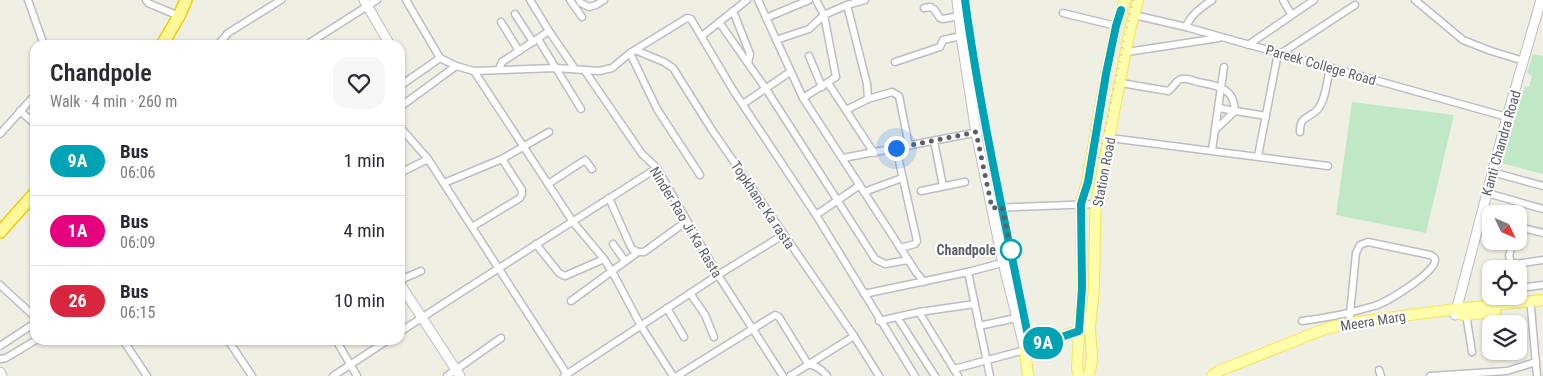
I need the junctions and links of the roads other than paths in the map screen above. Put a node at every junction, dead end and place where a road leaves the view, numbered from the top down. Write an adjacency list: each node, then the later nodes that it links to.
1 (28, 0): 48 (street)
2 (146, 0): 36 (street)
3 (186, 0): 36 (highway)
4 (281, 0): 50 (street)
5 (377, 0): 26 (street)
6 (406, 0): 61 (street)
7 (530, 0): 44 (street)
8 (570, 0): 38 (street)
9 (579, 0): 10 (street)
10 (604, 0)
11 (748, 0): 30 (street)
12 (758, 0): 39 (street)
13 (809, 0): 39 (street)
14 (816, 0): 34 (street)
15 (865, 0): 25 (street)
16 (957, 0): 37 (street)
17 (966, 0): 93 (street)
18 (1124, 0): 42 (main road)
19 (1138, 0): 35 (main road, Station Road)
20 (1212, 0): 43 (street)
21 (1283, 0): 33 (street)
22 (1314, 0): 33 (street)
23 (1415, 0): 62 (street)
24 (1541, 0): 62 (street, Kanti Chandra Road)
25 (855, 1): 27 (street)
26 (366, 3): 51 (street); 52 (street)
27 (847, 5): 34 (street); 80 (street)
28 (1355, 5): 59 (street)
29 (924, 8): 37 (street)
30 (733, 11): 41 (street); 64 (street)
31 (1063, 13): 42 (street)
32 (515, 14): 53 (street)
33 (1291, 14): 55 (street)
34 (824, 15): 54 (street); 76 (street)
35 (1134, 15): 43 (street, Pareek College Road); 58 (main road, Station Road)
36 (179, 16): 49 (highway)
37 (959, 16): 46 (street)
38 (582, 17)
39 (766, 18): 54 (street)
40 (501, 22): 56 (street)
41 (719, 22): 45 (street); 64 (street)
42 (1116, 26): 128 (main road)
43 (1186, 27): 47 (street, Pareek College Road)
44 (549, 32): 53 (street); 69 (street)
45 (702, 36): 57 (street); 83 (street)
46 (960, 36): 63 (street); 95 (street)
47 (1222, 38): 55 (street, Pareek College Road); 58 (street)
48 (42, 40)
49 (165, 40)
50 (222, 40)
51 (313, 40)
52 (387, 40)
53 (536, 40): 56 (street); 67 (street)
54 (776, 40): 73 (street)
55 (1248, 45): 59 (street, Pareek College Road)
56 (519, 51): 70 (street)
57 (632, 52): 72 (street); 115 (street); 141 (street, Topkhane Ka rasta)
58 (1127, 52): 75 (main road, Station Road)
59 (1279, 54): 68 (street, Pareek College Road); 89 (street)
60 (810, 56): 76 (street)
61 (440, 58): 65 (street); 74 (street)
62 (1524, 61): 90 (street, Kanti Chandra Road)
63 (895, 62)
64 (748, 64): 78 (street)
65 (456, 66): 71 (street); 82 (street)
66 (1224, 67): 77 (street)
67 (556, 68): 69 (street); 70 (street); 85 (street)
68 (1330, 68): 90 (street, Pareek College Road); 96 (street)
69 (575, 69): 72 (street)
70 (499, 70): 71 (street)
71 (474, 71): 102 (street)
72 (585, 71): 111 (street, Ninder Rao Ji Ka Rasta)
73 (790, 72): 78 (street); 79 (street)
74 (405, 82)
75 (1121, 83): 77 (street); 99 (main road, Station Road)
76 (825, 85): 79 (street); 86 (street)
77 (1221, 86): 84 (street); 87 (street)
78 (766, 89): 83 (street); 127 (street)
79 (803, 98): 108 (street)
80 (868, 99): 86 (street); 101 (street)
81 (30, 100): 88 (street)
82 (405, 103)
83 (743, 104): 133 (street)
84 (1218, 108): 87 (street); 92 (street)
85 (582, 109)
86 (846, 110): 105 (street)
87 (1235, 111): 89 (street); 92 (street)
88 (20, 112): 91 (street); 98 (street)
89 (1266, 116): 106 (street)
90 (1507, 118): 114 (street, Kanti Chandra Road)
91 (30, 120)
92 (1215, 130): 104 (street)
93 (986, 131): 95 (street); 130 (street)
94 (549, 132): 102 (street)
95 (976, 132): 100 (street); 131 (street)
96 (1300, 132)
97 (405, 133): 107 (street)
98 (0, 134)
99 (1110, 138): 104 (street); 129 (main road, Station Road)
100 (934, 141): 101 (street); 120 (street)
101 (909, 146): 103 (street)
102 (523, 148): 109 (street); 119 (street)
103 (896, 148): 105 (street); 116 (street)
104 (1212, 150): 106 (street)
105 (874, 153): 108 (street)
106 (1258, 156): 110 (street)
107 (428, 158): 113 (street); 118 (street)
108 (843, 158): 122 (street)
109 (502, 159): 118 (street); 138 (street)
110 (1328, 166)
111 (657, 168): 126 (street); 135 (street, Ninder Rao Ji Ka Rasta)
112 (592, 169): 119 (street)
113 (405, 170)
114 (1492, 172): 121 (street); 124 (street, Kanti Chandra Road)
115 (700, 175)
116 (902, 178): 122 (street); 144 (street)
117 (965, 182): 120 (street)
118 (444, 183): 138 (street)
119 (548, 184): 136 (street)
120 (943, 186): 123 (street)
121 (1543, 186)
122 (862, 188): 127 (street); 144 (street)
123 (921, 191)
124 (1487, 193): 132 (street); 134 (street, Kanti Chandra Road)
125 (30, 198): 137 (highway)
126 (609, 198): 136 (street); 146 (street)
127 (836, 199): 133 (street); 148 (street)
128 (1081, 204): 129 (street); 130 (street); 191 (main road)
129 (1096, 204): 189 (main road, Station Road)
130 (1002, 207): 131 (street); 149 (street)
131 (992, 208): 152 (street)
132 (1543, 209)
133 (816, 215): 165 (street)
134 (1480, 217): 177 (street, Kanti Chandra Road)
135 (687, 221): 146 (street); 157 (street, Ninder Rao Ji Ka Rasta)
136 (573, 222): 142 (street); 147 (street)
137 (4, 225)
138 (472, 227): 153 (street)
139 (1528, 229): 140 (street)
140 (1543, 233)
141 (783, 235): 157 (street); 192 (street, Topkhane Ka rasta)
142 (536, 244): 147 (street); 153 (street)
143 (613, 244): 151 (street)
144 (900, 248): 148 (street)
145 (1511, 250): 150 (street)
146 (638, 252): 151 (street)
147 (604, 259): 155 (street)
148 (908, 260): 159 (street)
149 (1013, 260): 152 (street); 202 (street)
150 (1543, 260)
151 (625, 261): 155 (street)
152 (1003, 263): 156 (street); 181 (street)
153 (499, 269): 180 (street); 212 (street)
154 (421, 271): 158 (street)
155 (612, 271): 168 (street); 186 (street)
156 (968, 272): 159 (street); 169 (street)
157 (718, 275): 164 (street); 188 (street, Ninder Rao Ji Ka Rasta)
158 (405, 278)
159 (924, 282): 165 (street)
160 (0, 285): 174 (street)
161 (1543, 285): 162 (street)
162 (1527, 287)
163 (405, 292): 180 (street)
164 (690, 293): 172 (street); 194 (street)
165 (864, 294): 182 (street)
166 (1527, 300): 167 (main road, Meera Marg)
167 (1543, 300)
168 (570, 301)
169 (975, 304): 175 (street); 187 (street)
170 (1489, 305): 177 (main road, Meera Marg)
171 (1543, 306): 173 (main road, Meera Marg)
172 (667, 308): 186 (street); 193 (street)
173 (1531, 308): 178 (main road, Meera Marg); 206 (street)
174 (30, 312)
175 (919, 312): 179 (street); 209 (street)
176 (1349, 312): 176 (street); 183 (street); 184 (street)
177 (1456, 312): 178 (main road, Meera Marg); 184 (main road, Meera Marg); 232 (main road, Meera Marg)
178 (1466, 314): 203 (street)
179 (897, 317): 182 (street); 225 (street)
180 (422, 318): 190 (street); 211 (street)
181 (1016, 318): 187 (street); 202 (street)
182 (879, 320): 224 (street)
183 (1302, 322)
184 (1349, 324): 231 (main road, Meera Marg)
185 (30, 326): 201 (street)
186 (640, 326): 212 (street); 219 (street)
187 (979, 326): 205 (street)
188 (753, 328): 208 (street); 219 (street); 220 (street, Ninder Rao Ji Ka Rasta)
189 (1090, 328): 191 (main road); 230 (main road, Station Road)
190 (405, 329)
191 (1079, 331): 202 (main road); 229 (main road)
192 (854, 336): 208 (street); 223 (street, Topkhane Ka rasta)
193 (684, 337)
194 (714, 337)
195 (501, 338): 211 (street)
196 (30, 344): 204 (street)
197 (125, 345): 214 (street)
198 (231, 345): 215 (street)
199 (339, 345): 207 (street)
200 (380, 345): 207 (street)
201 (0, 346)
202 (1030, 348): 205 (street); 228 (main road)
203 (1472, 352)
204 (0, 359)
205 (987, 360): 209 (street); 227 (street)
206 (1536, 362): 233 (street); 234 (street)
207 (350, 364): 216 (street); 217 (street)
208 (808, 364): 221 (street); 222 (street)
209 (954, 369): 226 (street)
210 (0, 372): 213 (street)
211 (458, 373): 218 (street)
212 (566, 375)
213 (2, 376)
214 (147, 376)
215 (252, 376)
216 (333, 376)
217 (357, 376)
218 (447, 376)
219 (675, 376)
220 (783, 376)
221 (790, 376)
222 (827, 376)
223 (879, 376)
224 (914, 376)
225 (935, 376)
226 (958, 376)
227 (990, 376)
228 (1028, 376)
229 (1079, 376)
230 (1088, 376)
231 (1212, 376)
232 (1222, 376)
233 (1430, 376)
234 (1537, 376)

